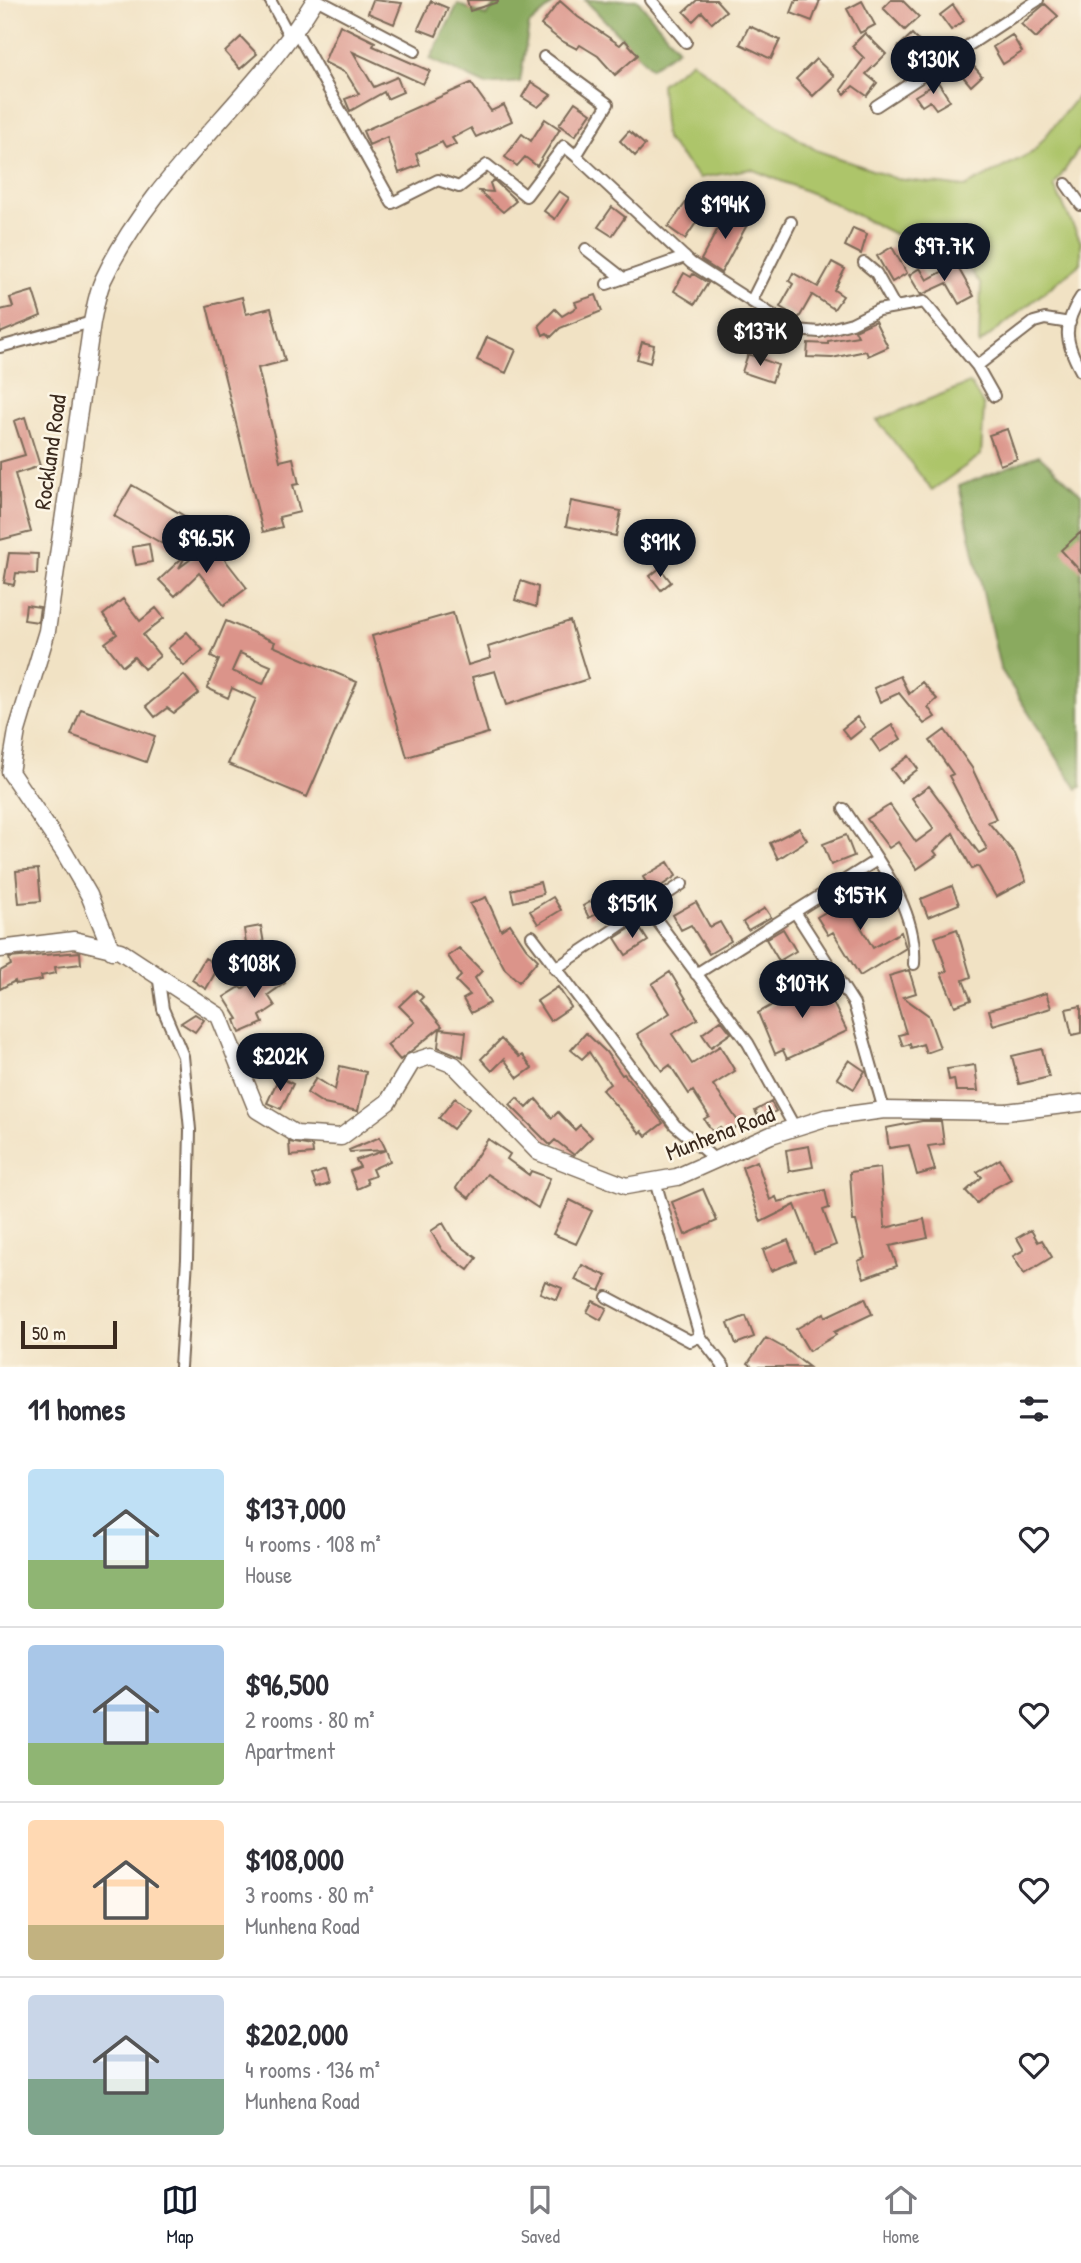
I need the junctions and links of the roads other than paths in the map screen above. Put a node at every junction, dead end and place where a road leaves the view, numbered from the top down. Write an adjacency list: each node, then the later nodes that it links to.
1 (270, 0): 5 (street)
2 (317, 0): 5 (street, Rockland Road); 7 (street)
3 (651, 0): 6 (street)
4 (1038, 0): 9 (street)
5 (293, 35): 10 (street); 22 (street, Rockland Road)
6 (686, 43)
7 (415, 51)
8 (544, 57): 10 (street)
9 (876, 106)
10 (576, 156): 15 (street)
11 (1066, 184): 12 (street)
12 (1081, 205)
13 (791, 222): 20 (street)
14 (586, 249): 17 (street)
15 (685, 257): 17 (street); 20 (street)
16 (864, 263): 21 (street)
17 (623, 278): 18 (street)
18 (607, 284)
19 (1081, 297): 23 (street)
20 (752, 300): 21 (street)
21 (895, 307): 25 (street)
22 (92, 322): 24 (street); 35 (street, Rockland Road)
23 (1070, 323): 25 (street); 26 (street)
24 (0, 347)
25 (977, 366): 27 (street)
26 (1081, 371)
27 (995, 396)
28 (844, 809): 29 (street)
29 (877, 860): 32 (street); 36 (street)
30 (682, 884): 31 (street)
31 (647, 907): 37 (street); 39 (street)
32 (795, 912): 39 (street); 41 (street)
33 (532, 936): 37 (street)
34 (0, 949): 35 (street, Munhena Road)
35 (112, 951): 38 (street, Munhena Road)
36 (914, 964)
37 (555, 969): 43 (street)
38 (158, 974): 44 (street, Munhena Road); 47 (street)
39 (696, 974): 42 (street)
40 (1081, 1103): 41 (street, Munhena Road)
41 (884, 1110): 42 (street, Munhena Road)
42 (795, 1128): 43 (street, Munhena Road)
43 (713, 1158): 44 (street, Munhena Road)
44 (655, 1181): 46 (street)
45 (607, 1297): 46 (street)
46 (700, 1336): 48 (street)
47 (180, 1367)
48 (724, 1367)

